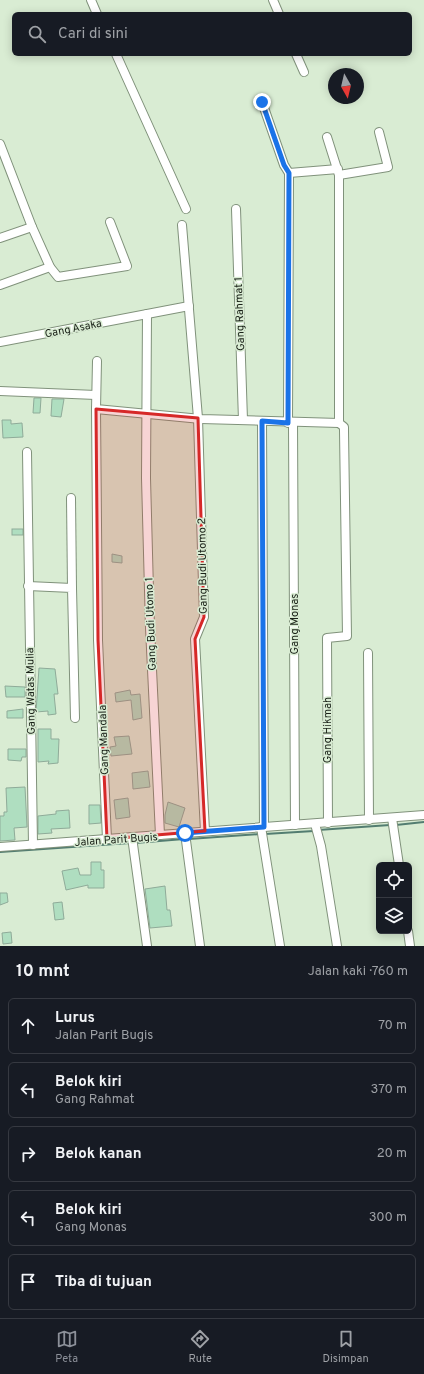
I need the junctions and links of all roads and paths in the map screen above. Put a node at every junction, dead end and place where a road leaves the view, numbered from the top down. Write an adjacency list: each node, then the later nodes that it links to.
1 (91, 0): 3 (street)
2 (273, 0): 4 (street)
3 (97, 12)
4 (278, 12)
5 (117, 56): 14 (street)
6 (297, 56): 7 (street)
7 (304, 72)
8 (262, 102): 13 (street, Gang Monas)
9 (379, 132): 12 (street)
10 (326, 136): 12 (street)
11 (0, 144): 18 (street)
12 (338, 172): 13 (street); 34 (street)
13 (289, 173): 33 (street, Gang Monas)
14 (186, 209)
15 (236, 209): 31 (street, Gang Rahmat 1)
16 (110, 222): 20 (street)
17 (182, 225): 22 (street, Gang Budi Utomo 2)
18 (32, 227): 19 (street); 20 (street)
19 (0, 238)
20 (50, 267): 21 (street)
21 (0, 285)
22 (189, 306): 23 (street, Gang Asaka); 30 (street, Gang Budi Utomo 2)
23 (147, 314): 24 (street, Gang Asaka); 29 (street, Gang Budi Utomo 1)
24 (0, 342)
25 (97, 361): 27 (street, Gang Mandala)
26 (0, 391): 27 (street)
27 (96, 395): 28 (street, Gang Mandala)
28 (96, 409): 29 (street); 52 (street, Gang Mandala)
29 (147, 412): 30 (street); 50 (street, Gang Budi Utomo 1)
30 (198, 418): 31 (street); 48 (street, Gang Budi Utomo 2)
31 (243, 420): 32 (street)
32 (262, 421): 33 (street); 47 (street)
33 (291, 423): 34 (street); 46 (street, Gang Monas)
34 (339, 423): 44 (street, Gang Hikmah)
35 (27, 452): 37 (street, Gang Watas Mulia)
36 (71, 498): 38 (street)
37 (28, 586): 38 (street); 53 (street, Gang Watas Mulia)
38 (72, 588): 40 (street)
39 (368, 653): 43 (street)
40 (75, 718)
41 (424, 815): 42 (street, Jalan Parit Bugis)
42 (392, 818): 43 (street, Jalan Parit Bugis); 55 (street)
43 (369, 820): 44 (street, Jalan Parit Bugis)
44 (328, 823): 45 (street, Jalan Parit Bugis)
45 (315, 824): 46 (street, Jalan Parit Bugis); 60 (street)
46 (295, 825): 47 (street, Jalan Parit Bugis)
47 (262, 827): 48 (street, Jalan Parit Bugis); 59 (street)
48 (205, 831): 49 (street, Jalan Parit Bugis)
49 (185, 833): 50 (street, Jalan Parit Bugis); 58 (street)
50 (160, 835): 51 (street, Jalan Parit Bugis)
51 (132, 837): 52 (street, Jalan Parit Bugis); 57 (street)
52 (107, 839): 53 (street, Jalan Parit Bugis)
53 (32, 845): 54 (street, Jalan Parit Bugis)
54 (0, 847)
55 (398, 862)
56 (408, 934): 61 (street)
57 (147, 946)
58 (200, 946)
59 (280, 946)
60 (337, 946)
61 (410, 946)

